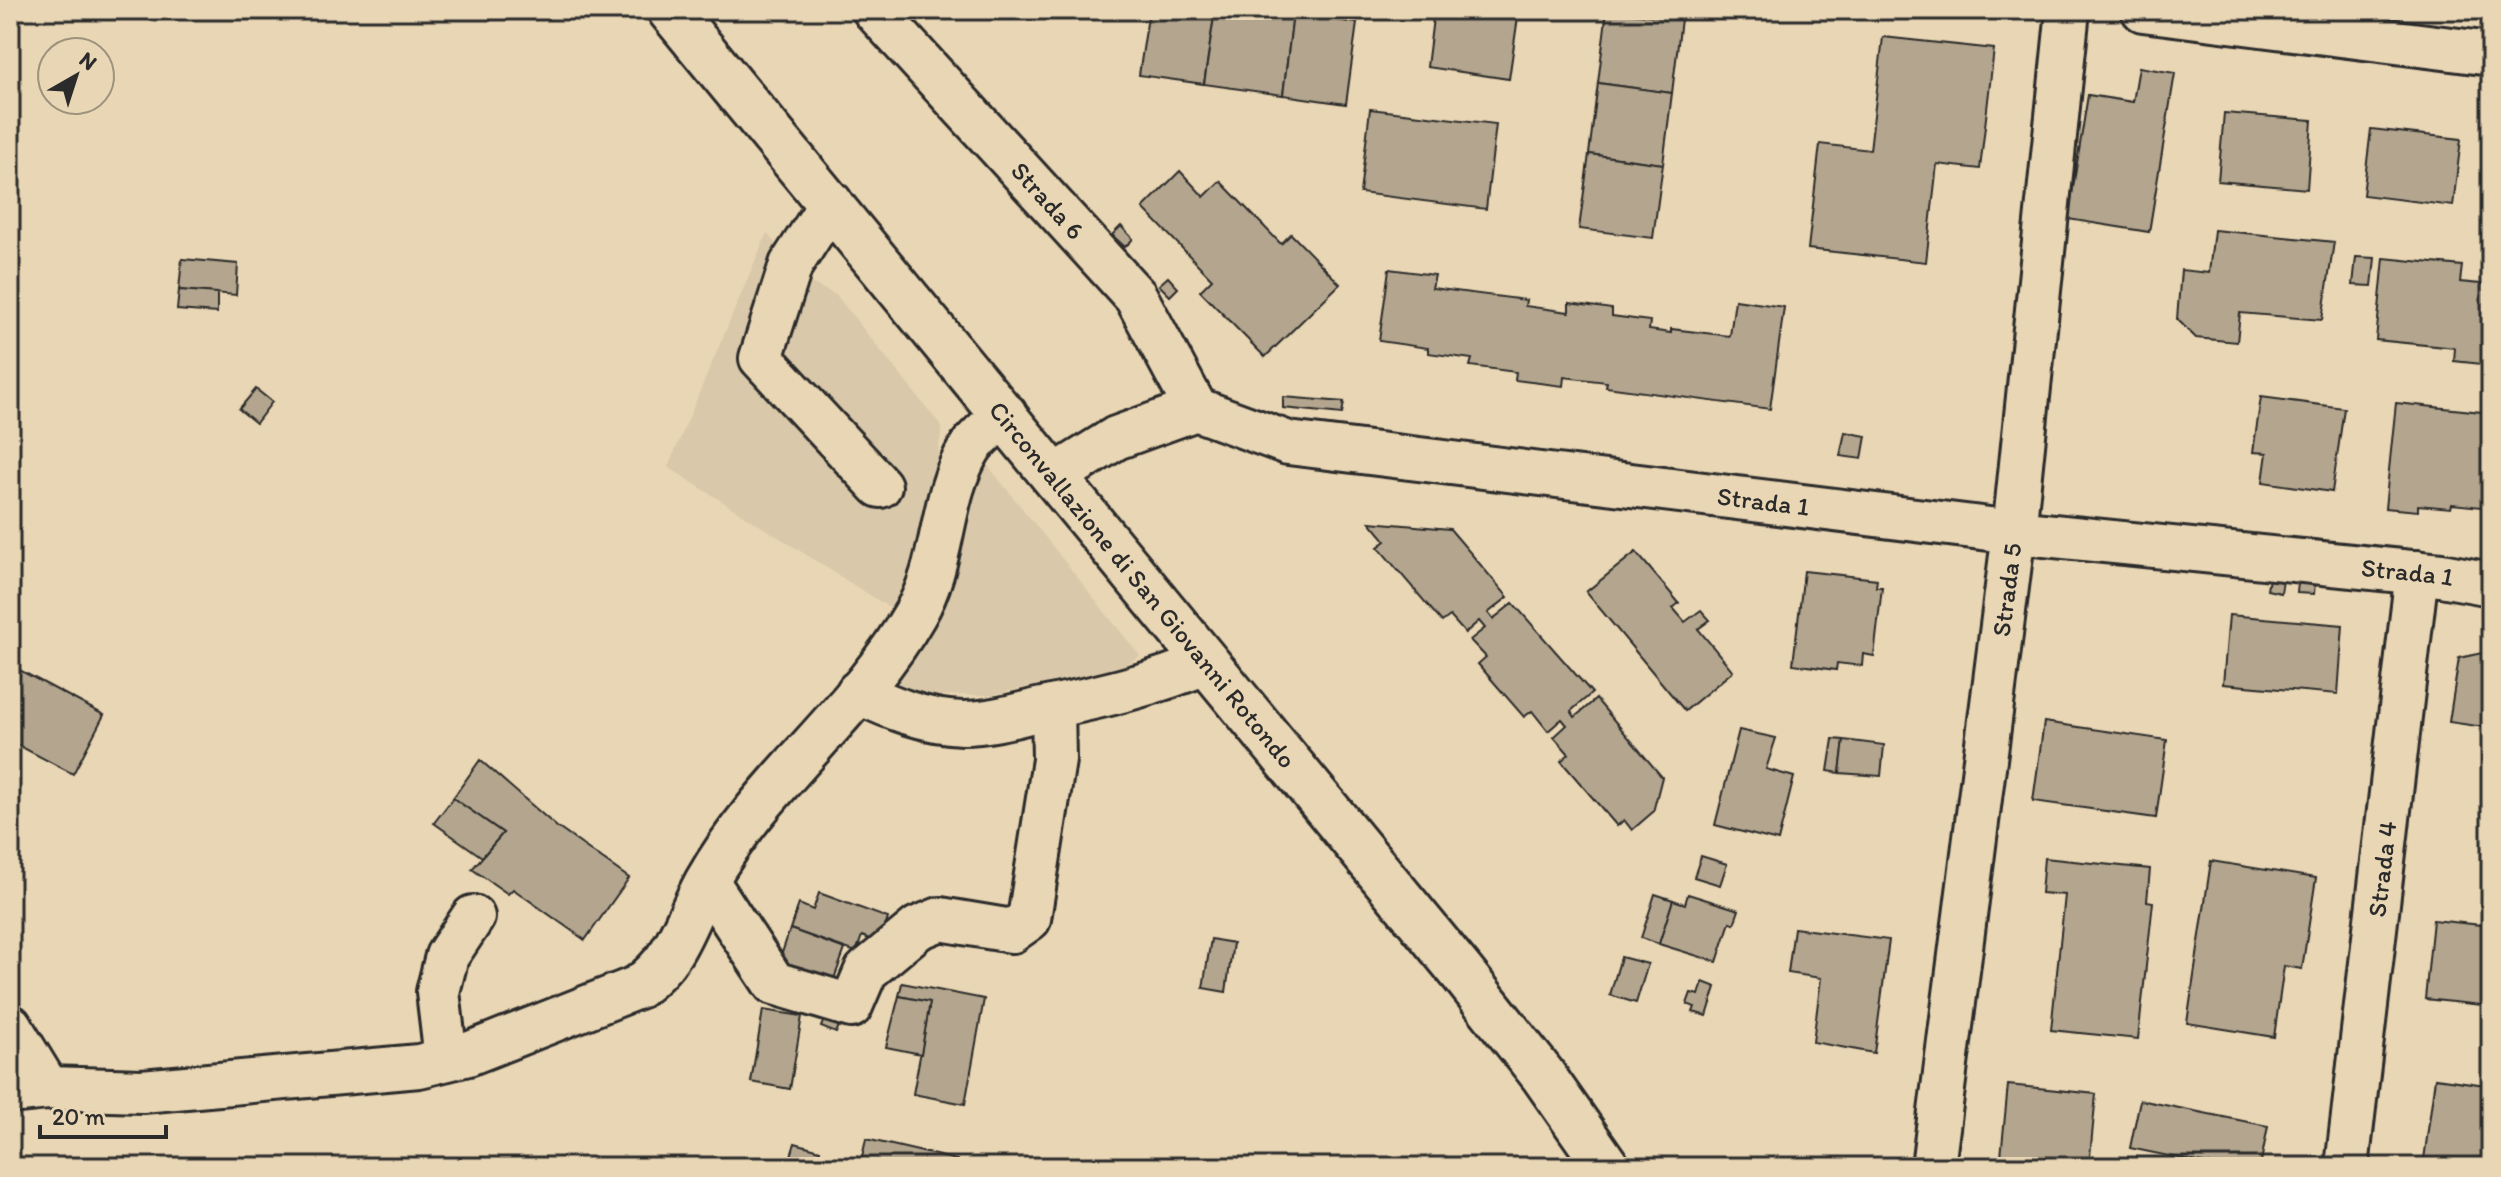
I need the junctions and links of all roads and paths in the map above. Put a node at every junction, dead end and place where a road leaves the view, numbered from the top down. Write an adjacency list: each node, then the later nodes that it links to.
1 (670, 10): 6 (main road, Circonvallazione di San Giovanni Rotondo)
2 (874, 10): 7 (street, Strada 6)
3 (2068, 10): 11 (street, Strada 5)
4 (2143, 10): 5 (street)
5 (2491, 54)
6 (831, 203): 8 (main road, Circonvallazione di San Giovanni Rotondo); 10 (street)
7 (1196, 409): 9 (street); 11 (street, Strada 1)
8 (1005, 414): 9 (main road, Circonvallazione di San Giovanni Rotondo); 15 (street)
9 (1055, 476): 14 (main road, Circonvallazione di San Giovanni Rotondo)
10 (880, 486)
11 (2014, 532): 12 (street, Strada 1); 23 (street, Strada 5)
12 (2417, 572): 13 (street, Strada 1); 24 (street, Strada 4)
13 (2491, 584)
14 (1207, 662): 16 (street); 22 (main road, Circonvallazione di San Giovanni Rotondo)
15 (858, 692): 16 (street); 17 (street)
16 (1053, 707): 17 (street)
17 (707, 881): 20 (street)
18 (473, 917): 20 (street)
19 (10, 1026): 21 (street)
20 (446, 1059): 21 (street)
21 (29, 1090)
22 (1607, 1167)
23 (1933, 1167)
24 (2347, 1167)

